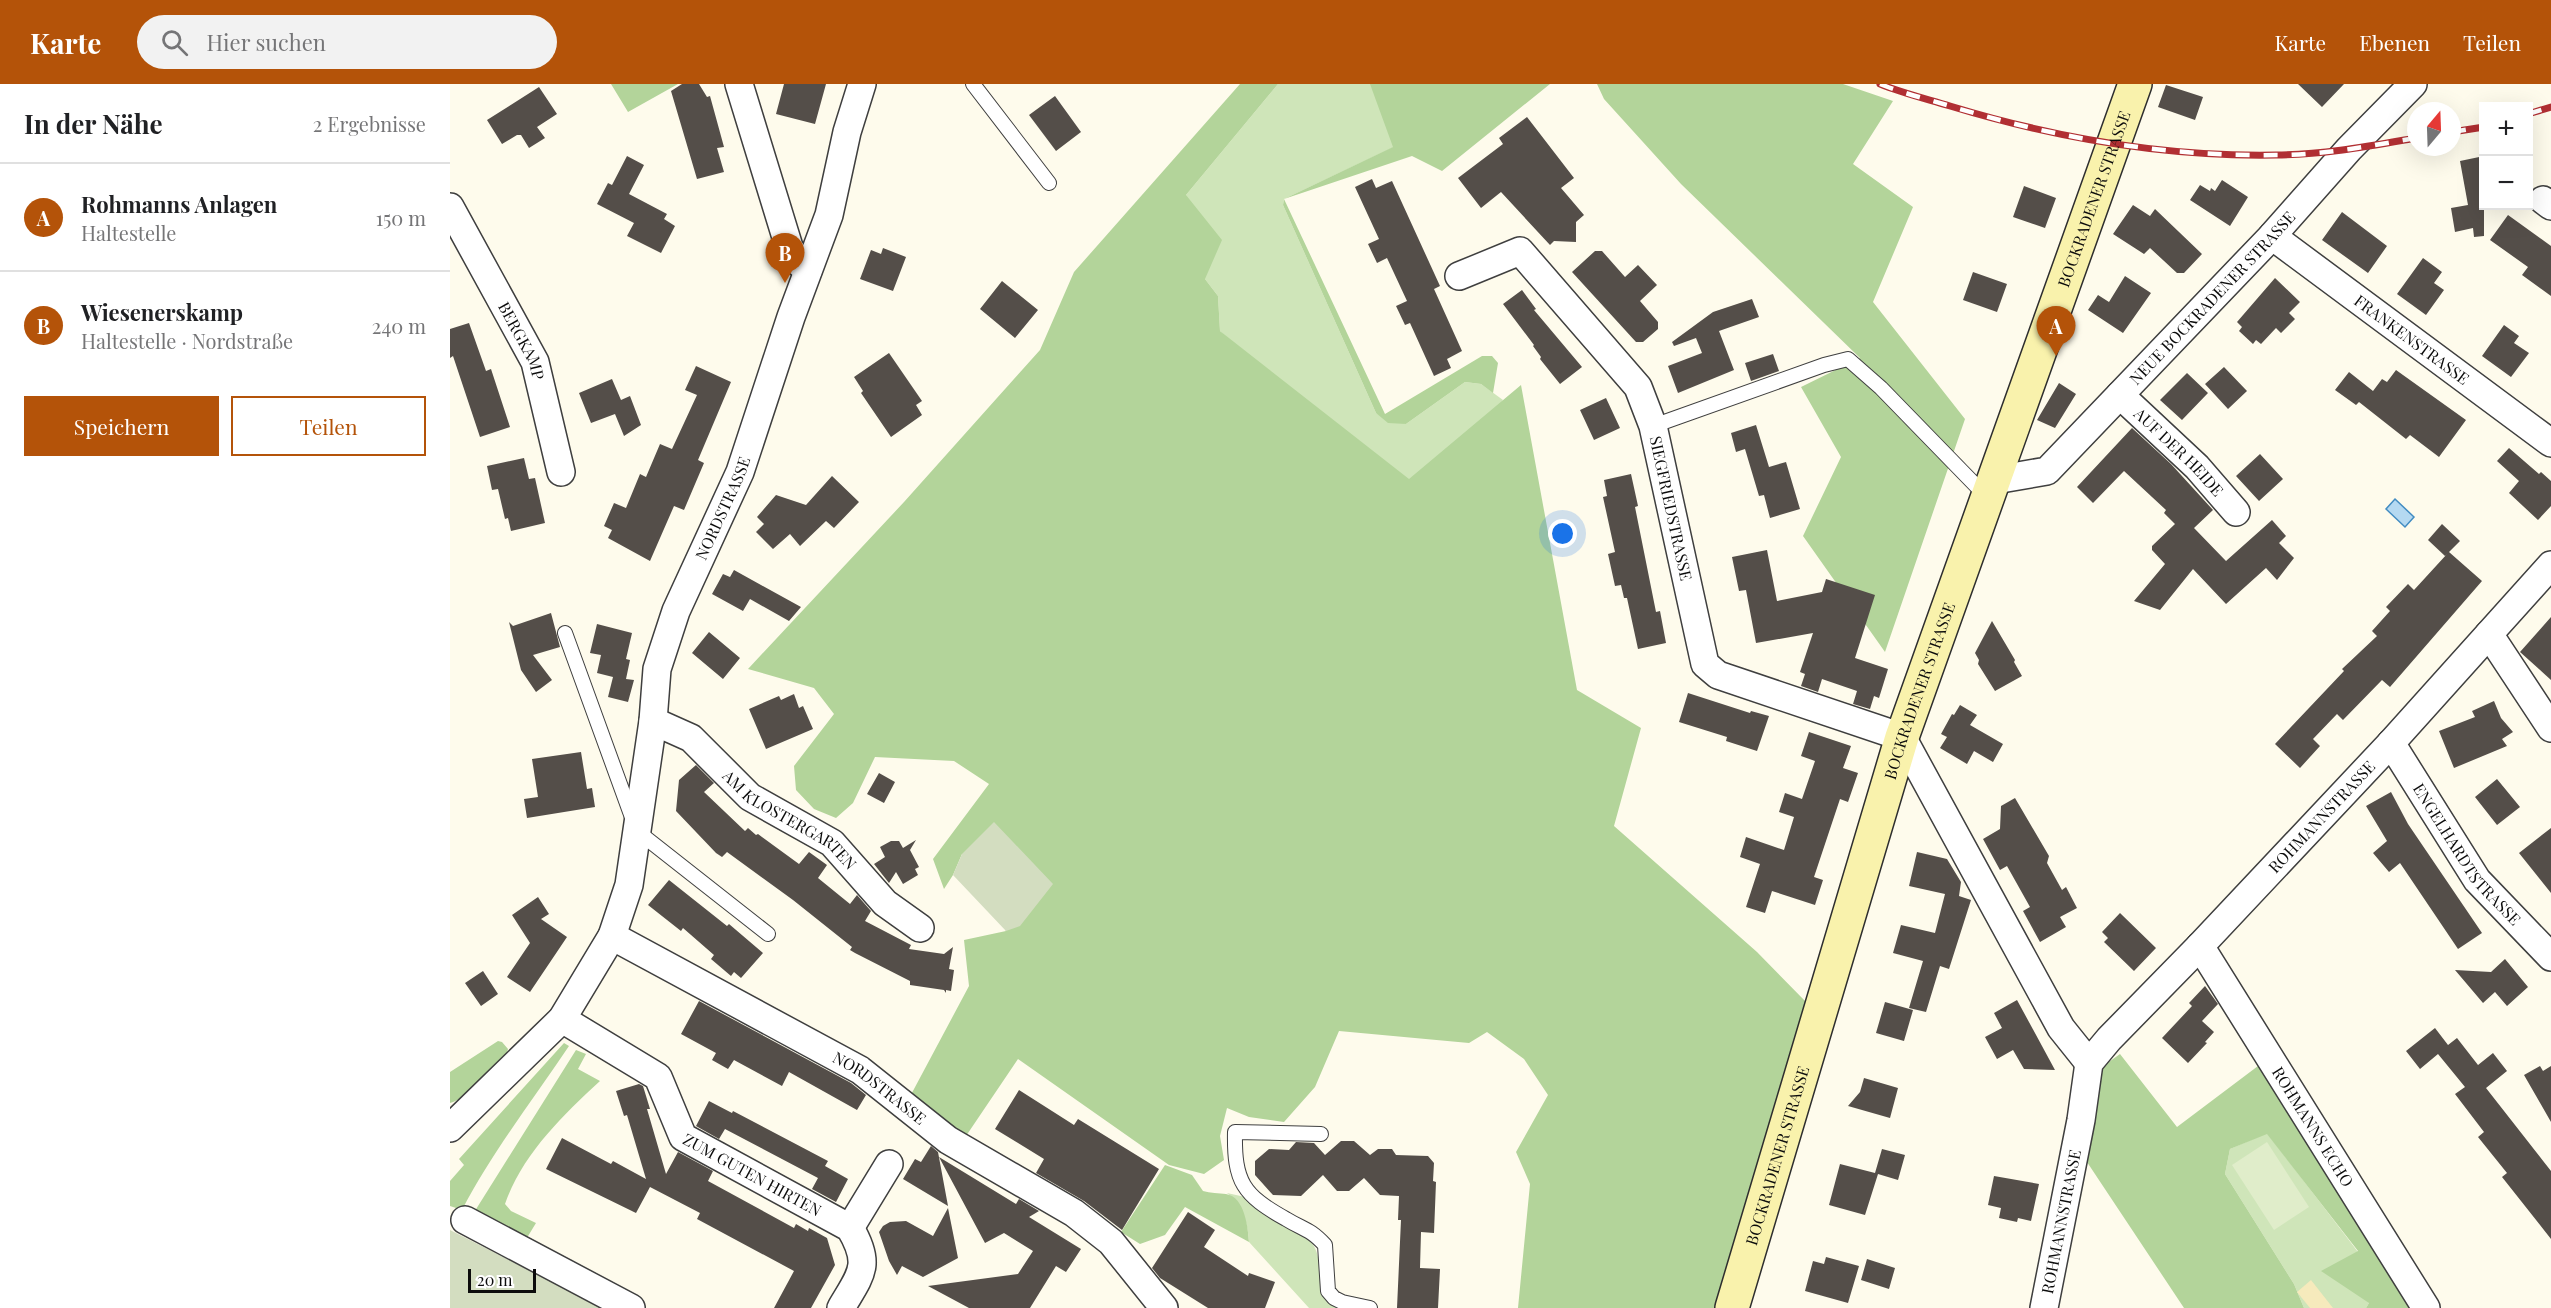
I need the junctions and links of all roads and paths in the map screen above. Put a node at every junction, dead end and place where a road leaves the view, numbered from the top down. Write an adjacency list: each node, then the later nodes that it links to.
1 (739, 84): 9 (street)
2 (862, 84): 9 (street, NORDSTRASSE)
3 (973, 84): 6 (lane)
4 (2135, 84): 15 (street, BOCKRADENER STRASSE)
5 (2413, 84): 8 (street, NEUE BOCKRADENER STRASSE)
6 (1049, 183)
7 (452, 215): 14 (street, BERGKAMP)
8 (2272, 236): 11 (street, NEUE BOCKRADENER STRASSE); 13 (street, FRANKENSTRASSE)
9 (808, 270): 20 (street, NORDSTRASSE)
10 (1459, 276): 12 (street, SIEGFRIEDSTRASSE)
11 (2121, 395): 15 (street, NEUE BOCKRADENER STRASSE); 16 (street, AUF DER HEIDE)
12 (1653, 426): 15 (lane); 22 (street, SIEGFRIEDSTRASSE)
13 (2551, 443)
14 (561, 472)
15 (1992, 489): 22 (street, BOCKRADENER STRASSE)
16 (2236, 512)
17 (2551, 565): 19 (street, ROHMANNSTRASSE)
18 (565, 633): 24 (lane)
19 (2489, 634): 21 (street); 23 (street, ROHMANNSTRASSE)
20 (653, 722): 24 (street, NORDSTRASSE); 25 (street, AM KLOSTERGARTEN)
21 (2551, 728)
22 (1902, 737): 31 (street); 41 (street, BOCKRADENER STRASSE)
23 (2391, 743): 28 (street, ROHMANNSTRASSE); 29 (street, ENGELHARDTSTRASSE)
24 (637, 831): 26 (lane); 27 (street, NORDSTRASSE)
25 (920, 928)
26 (768, 934)
27 (612, 936): 30 (street, NORDSTRASSE); 39 (street, NORDSTRASSE)
28 (2200, 946): 31 (street, ROHMANNSTRASSE); 43 (street, ROHMANNS ECHO)
29 (2551, 957)
30 (562, 1019): 32 (street, NORDSTRASSE); 36 (street, ZUM GUTEN HIRTEN)
31 (2089, 1064): 42 (street, ROHMANNSTRASSE)
32 (450, 1128)
33 (1321, 1134): 40 (lane)
34 (890, 1164): 36 (street)
35 (465, 1220): 37 (street)
36 (850, 1227): 38 (street)
37 (631, 1308)
38 (841, 1308)
39 (1164, 1308)
40 (1370, 1308)
41 (1732, 1308)
42 (2044, 1308)
43 (2426, 1308)

